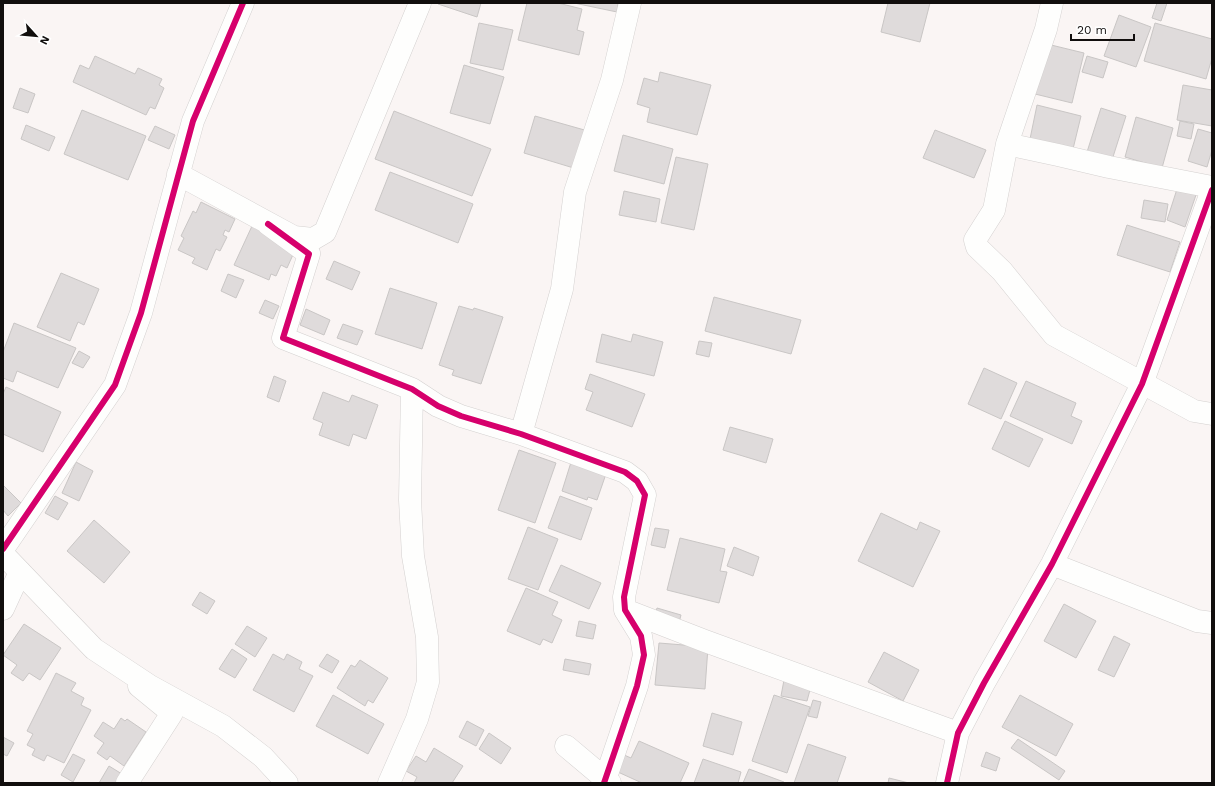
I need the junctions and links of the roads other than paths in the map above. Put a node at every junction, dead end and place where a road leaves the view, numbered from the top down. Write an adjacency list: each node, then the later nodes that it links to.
1 (243, 3): 6 (street)
2 (420, 3): 8 (street)
3 (630, 3): 12 (street)
4 (1052, 3): 5 (street)
5 (1007, 144): 7 (street); 9 (street)
6 (178, 174): 8 (street); 13 (street)
7 (1212, 188): 9 (street)
8 (268, 224): 10 (street)
9 (1142, 384): 11 (street); 15 (street)
10 (412, 390): 12 (street); 26 (street)
11 (1212, 414)
12 (521, 434): 18 (street)
13 (3, 549)
14 (3, 554): 16 (street)
15 (1052, 564): 19 (street); 21 (street)
16 (20, 572): 17 (street); 20 (street)
17 (3, 609)
18 (624, 610): 21 (street); 23 (street)
19 (1212, 623)
20 (94, 649): 24 (street); 25 (street)
21 (958, 733): 27 (street)
22 (566, 746): 23 (street)
23 (607, 782)
24 (128, 783)
25 (287, 783)
26 (389, 783)
27 (946, 783)

